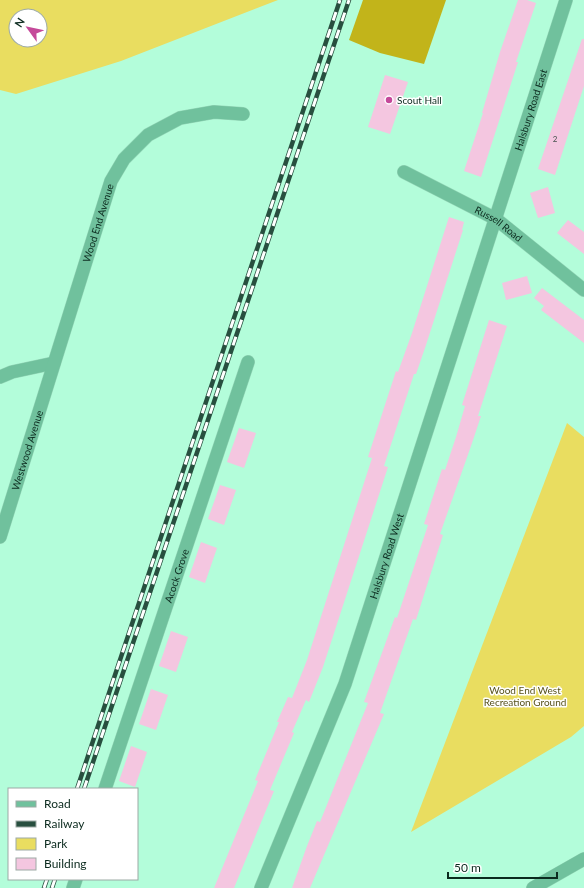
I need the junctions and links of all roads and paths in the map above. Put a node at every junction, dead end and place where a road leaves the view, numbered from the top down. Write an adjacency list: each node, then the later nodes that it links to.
1 (566, 0): 4 (street, Halsbury Road East)
2 (242, 114): 7 (street, Wood End Avenue)
3 (404, 172): 4 (street, Russell Road)
4 (496, 219): 5 (street, Russell Road); 12 (street, Halsbury Road West)
5 (584, 290)
6 (248, 362): 10 (street, Acock Grove)
7 (54, 363): 8 (street); 9 (street, Westwood Avenue)
8 (0, 378)
9 (0, 537)
10 (105, 788)
11 (584, 859): 13 (street)
12 (261, 888)
13 (533, 888)

